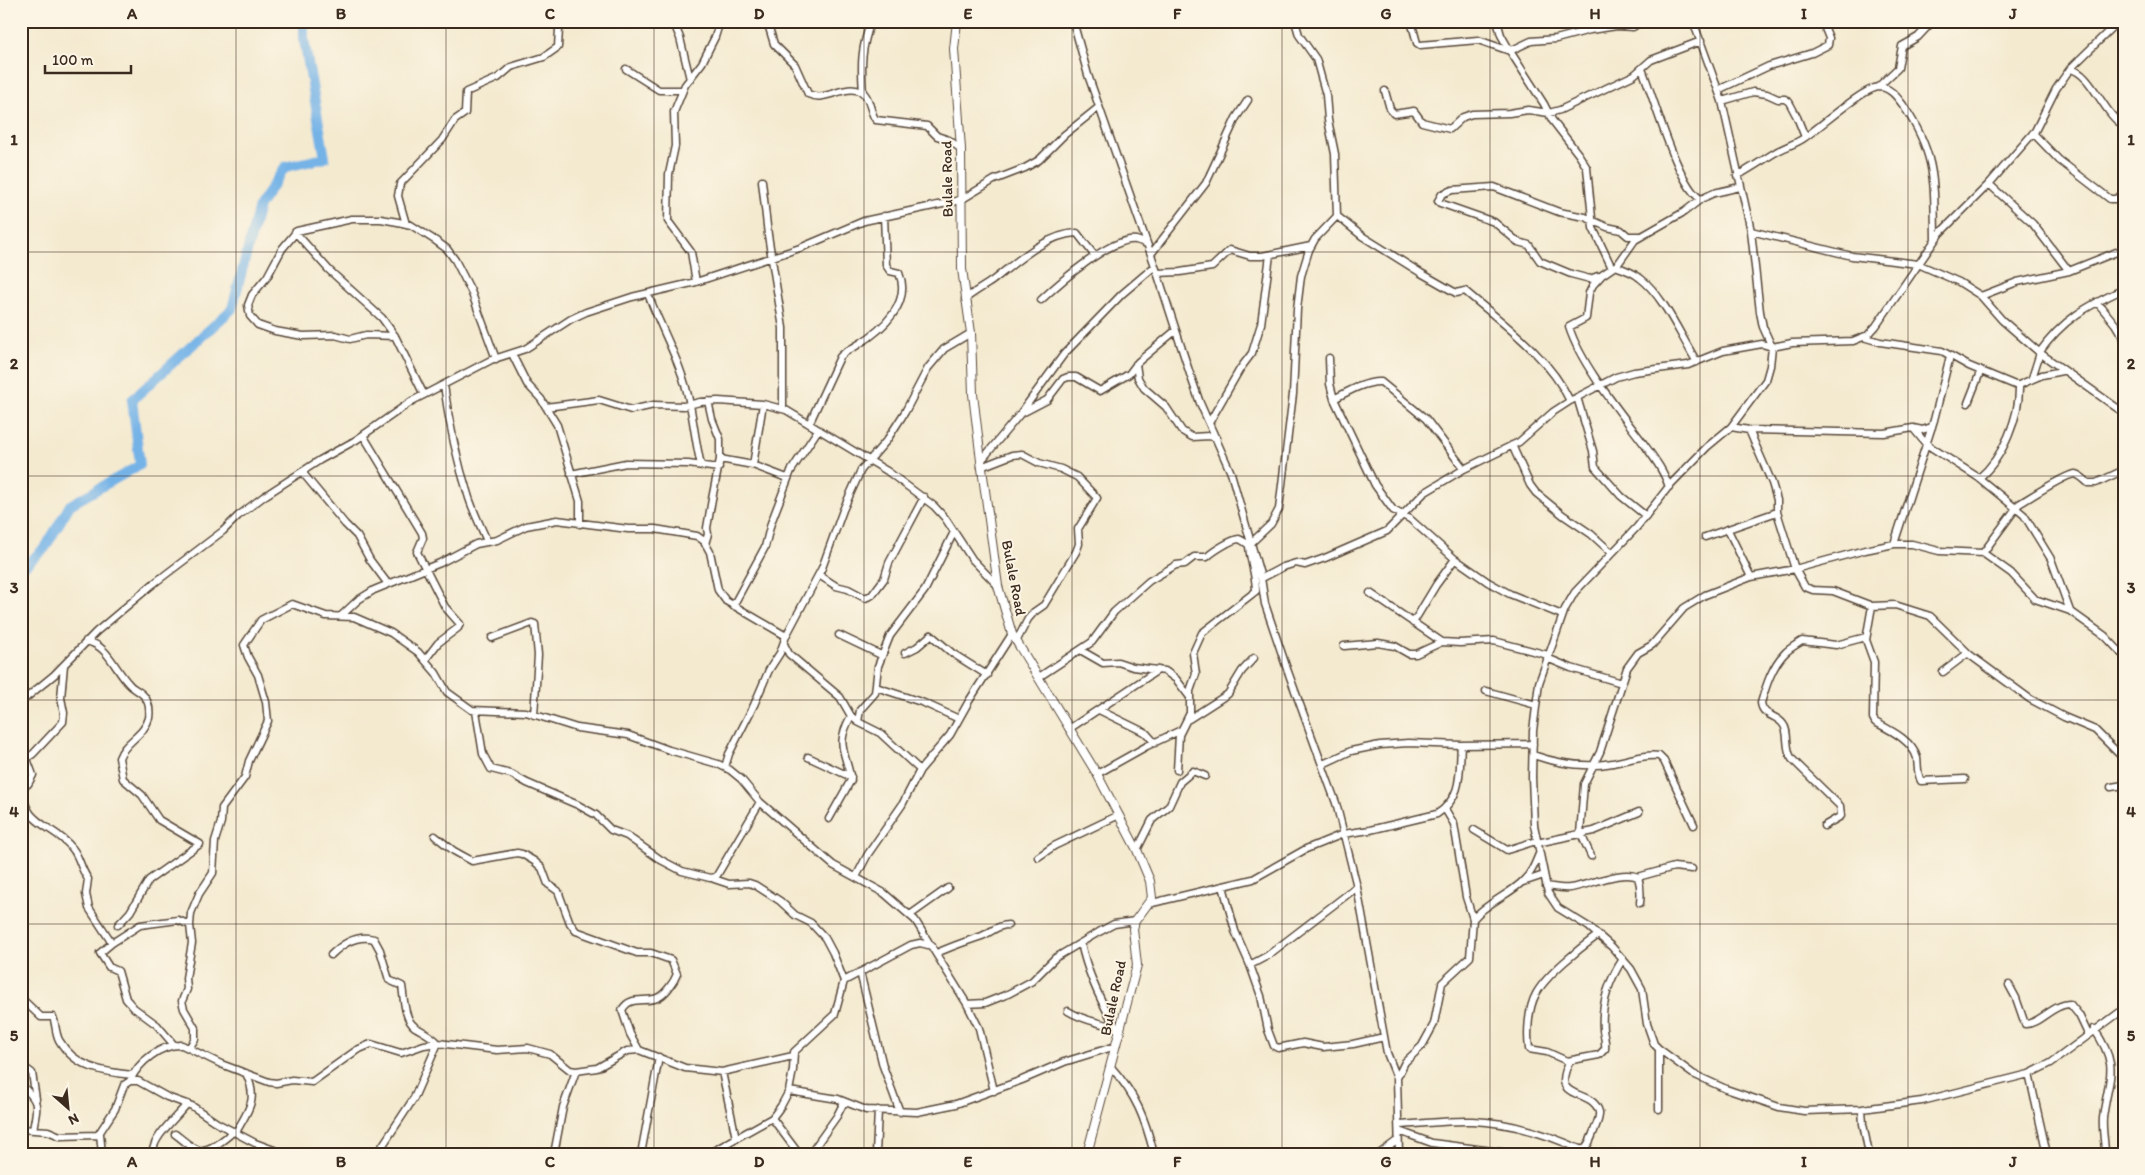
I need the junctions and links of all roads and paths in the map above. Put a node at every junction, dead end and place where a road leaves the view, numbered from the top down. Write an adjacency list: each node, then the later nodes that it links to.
1 (568, 21): 45 (street)
2 (673, 21): 21 (street)
3 (720, 21): 21 (street)
4 (767, 21): 26 (street)
5 (871, 21): 26 (street)
6 (957, 21): 34 (street, Bulale Road)
7 (1073, 21): 29 (street)
8 (1295, 21): 43 (street)
9 (1410, 21): 17 (street)
10 (1497, 21): 17 (street)
11 (1642, 21): 17 (street)
12 (1694, 21): 16 (street)
13 (1822, 21): 24 (street)
14 (1934, 21): 22 (street)
15 (2120, 24): 18 (street)
16 (1701, 41): 20 (street); 24 (street)
17 (1510, 52): 30 (street)
18 (2070, 68): 31 (street); 32 (street)
19 (626, 69): 23 (street)
20 (1642, 69): 30 (street); 40 (street)
21 (690, 79): 23 (street)
22 (1878, 87): 33 (street); 49 (street)
23 (683, 90): 62 (street)
24 (1718, 90): 28 (street)
25 (1385, 91): 30 (street)
26 (863, 93): 34 (street)
27 (1248, 100): 53 (street)
28 (1722, 101): 33 (street); 35 (street)
29 (1098, 107): 41 (street); 50 (street)
30 (1549, 113): 44 (street)
31 (2124, 126)
32 (2033, 132): 37 (street); 39 (street)
33 (1805, 137): 35 (street)
34 (961, 149): 41 (street, Bulale Road)
35 (1737, 176): 38 (street)
36 (762, 181): 56 (street)
37 (1989, 184): 49 (street); 60 (street)
38 (1740, 187): 40 (street); 46 (street)
39 (2124, 193)
40 (1701, 199): 48 (street)
41 (961, 200): 42 (street); 66 (street, Bulale Road)
42 (884, 216): 56 (street); 101 (street)
43 (1337, 216): 51 (street); 92 (street)
44 (1592, 220): 48 (street); 58 (street); 61 (street)
45 (406, 224): 47 (street); 79 (street)
46 (1751, 231): 57 (street); 74 (street)
47 (295, 232): 71 (street); 71 (street)
48 (1642, 236): 58 (street)
49 (1935, 240): 57 (street)
50 (1147, 244): 53 (street); 55 (street)
51 (1311, 246): 54 (street); 135 (street)
52 (2124, 249): 60 (street)
53 (1150, 254): 59 (street)
54 (1270, 255): 59 (street); 100 (street)
55 (1094, 256): 66 (street); 67 (street)
56 (772, 257): 62 (street); 97 (street)
57 (1918, 264): 65 (street); 72 (street)
58 (1614, 267): 61 (street); 80 (street)
59 (1156, 270): 69 (street); 99 (street)
60 (2069, 271): 65 (street)
61 (1602, 275): 86 (street)
62 (696, 282): 64 (street)
63 (2124, 289): 68 (street)
64 (648, 294): 76 (street); 95 (street)
65 (1980, 296): 75 (street)
66 (965, 299): 70 (street, Bulale Road)
67 (1041, 300)
68 (2097, 302): 73 (street); 75 (street)
69 (1175, 331): 81 (street); 100 (street)
70 (971, 333): 112 (street); 113 (street, Bulale Road)
71 (395, 336): 88 (street)
72 (1863, 337): 74 (street); 77 (street)
73 (2124, 339)
74 (1772, 347): 80 (street); 102 (street)
75 (2039, 353): 83 (street); 84 (street)
76 (512, 354): 79 (street); 96 (street)
77 (1950, 356): 82 (street); 103 (street)
78 (1329, 358): 90 (street)
79 (496, 359): 85 (street)
80 (1697, 362): 86 (street)
81 (1136, 364): 99 (street); 108 (street)
82 (1981, 370): 87 (street); 93 (street)
83 (2062, 370): 84 (street); 98 (street)
84 (2032, 378): 87 (street)
85 (444, 385): 88 (street); 133 (street)
86 (1601, 385): 89 (street); 123 (street)
87 (2019, 385): 122 (street)
88 (424, 395): 107 (street)
89 (1577, 397): 92 (street); 128 (street)
90 (1334, 399): 117 (street); 127 (street)
91 (708, 401): 94 (street); 95 (street); 111 (street)
92 (1570, 401): 110 (street)
93 (1968, 403)
94 (763, 404): 97 (street); 115 (street)
95 (690, 405): 96 (street); 114 (street)
96 (546, 408): 120 (street)
97 (783, 409): 101 (street)
98 (2124, 413)
99 (1020, 414): 113 (street)
100 (1209, 423): 108 (street)
101 (809, 424): 105 (street)
102 (1731, 427): 106 (street); 123 (street)
103 (1932, 427): 104 (street); 109 (street)
104 (1913, 428): 106 (street); 109 (street)
105 (818, 430): 112 (street); 121 (street)
106 (1749, 430): 126 (street)
107 (363, 435): 119 (street); 140 (street)
108 (1217, 438): 135 (street)
109 (1926, 444): 122 (street); 136 (street)
110 (1512, 446): 117 (street); 138 (street)
111 (720, 459): 115 (street); 116 (street)
112 (870, 461): 124 (street); 142 (street)
113 (981, 464): 146 (street, Bulale Road); 161 (street)
114 (701, 465): 116 (street); 120 (street)
115 (753, 465): 121 (street)
116 (719, 468): 134 (street)
117 (1464, 469): 127 (street)
118 (2124, 470): 125 (street)
119 (302, 472): 145 (street); 159 (street)
120 (570, 474): 129 (street)
121 (787, 478): 148 (street)
122 (1978, 478): 125 (street)
123 (1669, 487): 128 (street)
124 (924, 497): 131 (street); 142 (street)
125 (2016, 508): 137 (street); 150 (street)
126 (1777, 512): 130 (street); 141 (street)
127 (1404, 516): 139 (street); 144 (street)
128 (1646, 516): 138 (street)
129 (580, 524): 133 (street); 134 (street)
130 (1728, 530): 132 (street); 143 (street)
131 (954, 532): 146 (street); 169 (street)
132 (1705, 537)
133 (487, 541): 140 (street)
134 (705, 544): 148 (street)
135 (1250, 544): 166 (street); 182 (street); 201 (street)
136 (1894, 544): 137 (street); 141 (street)
137 (1983, 553): 150 (street)
138 (1612, 554): 151 (street)
139 (1455, 559): 151 (street); 153 (street)
140 (425, 568): 145 (street); 173 (street)
141 (1795, 569): 143 (street); 149 (street)
142 (818, 575): 156 (street)
143 (1751, 577): 179 (street)
144 (1264, 578)
145 (388, 584): 152 (street)
146 (998, 586): 154 (street, Bulale Road)
147 (1370, 593): 153 (street)
148 (733, 606): 156 (street)
149 (1872, 606): 157 (street); 168 (street)
150 (2070, 610): 164 (street)
151 (1562, 615): 171 (street)
152 (342, 616): 173 (street); 245 (street)
153 (1413, 623): 162 (street)
154 (1012, 634): 161 (street, Bulale Road); 177 (street)
155 (839, 635): 169 (street)
156 (786, 636): 163 (street)
157 (1866, 637): 209 (street); 219 (street)
158 (492, 638): 187 (street)
159 (86, 641): 174 (street); 244 (street)
160 (2124, 641): 164 (street)
161 (1016, 642): 178 (street, Bulale Road)
162 (1442, 642): 165 (street); 171 (street)
163 (784, 644): 188 (street); 203 (street)
164 (2116, 645): 170 (street)
165 (1344, 646)
166 (1082, 651): 175 (street); 178 (street)
167 (906, 653): 177 (street)
168 (1968, 653): 176 (street); 199 (street)
169 (881, 654): 180 (street)
170 (2124, 656)
171 (1547, 657): 179 (street); 184 (street)
172 (1254, 658): 190 (street)
173 (425, 660): 186 (street)
174 (64, 665): 183 (street); 200 (street)
175 (1160, 669): 182 (street); 185 (street)
176 (1942, 672)
177 (987, 675): 189 (street)
178 (1039, 677): 192 (street, Bulale Road)
179 (1622, 683): 202 (street)
180 (876, 687): 189 (street); 191 (street)
181 (1486, 692): 184 (street)
182 (1189, 697): 190 (street)
183 (21, 702)
184 (1536, 705): 195 (street)
185 (1098, 710): 192 (street); 194 (street)
186 (476, 711): 187 (street); 233 (street)
187 (534, 715): 203 (street)
188 (852, 716): 191 (street); 208 (street)
189 (959, 719): 204 (street)
190 (1189, 719): 193 (street)
191 (858, 722): 204 (street)
192 (1070, 729): 206 (street, Bulale Road)
193 (1181, 730): 194 (street); 205 (street)
194 (1155, 743): 206 (street)
195 (1533, 744): 196 (street); 197 (street)
196 (1461, 745): 201 (street); 214 (street)
197 (1533, 755): 202 (street); 224 (street)
198 (808, 757): 208 (street)
199 (2124, 759)
200 (24, 760): 211 (street)
201 (1323, 764): 221 (street)
202 (1593, 764): 218 (street); 222 (street)
203 (725, 767): 213 (street)
204 (920, 770): 232 (street)
205 (1177, 770)
206 (1097, 774): 216 (street, Bulale Road)
207 (1205, 776): 225 (street)
208 (851, 777): 217 (street)
209 (1965, 779)
210 (2124, 785): 212 (street)
211 (22, 787): 248 (street)
212 (2111, 787)
213 (760, 802): 232 (street); 233 (street)
214 (1445, 809): 221 (street); 242 (street)
215 (1639, 812): 222 (street)
216 (1119, 815): 225 (street, Bulale Road); 228 (street)
217 (829, 820)
218 (1694, 825)
219 (1824, 826)
220 (1474, 830): 224 (street)
221 (1343, 834): 235 (street); 237 (street)
222 (1581, 834): 224 (street); 227 (street)
223 (435, 836): 271 (street)
224 (1537, 842): 226 (street)
225 (1137, 850): 240 (street, Bulale Road)
226 (1539, 854): 230 (street); 234 (street)
227 (1591, 856)
228 (1038, 857)
229 (1692, 869): 231 (street)
230 (1544, 875): 234 (street); 236 (street)
231 (1638, 877): 236 (street); 239 (street)
232 (856, 878): 241 (street)
233 (714, 879): 256 (street)
234 (1522, 882): 242 (street)
235 (1223, 886): 240 (street); 254 (street)
236 (1546, 886): 247 (street)
237 (1357, 887): 254 (street); 265 (street)
238 (948, 888): 241 (street)
239 (1640, 903)
240 (1148, 904): 243 (street)
241 (910, 915): 250 (street)
242 (1474, 919): 282 (street)
243 (1135, 921): 249 (street); 263 (street, Bulale Road)
244 (118, 925)
245 (190, 925): 248 (street); 269 (street)
246 (1008, 925): 251 (street)
247 (1598, 934): 253 (street); 274 (street)
248 (112, 943): 267 (street)
249 (1081, 943): 259 (street); 263 (street)
250 (932, 946): 251 (street); 255 (street)
251 (937, 953): 259 (street)
252 (331, 955): 266 (street)
253 (1623, 959): 270 (street); 274 (street)
254 (1250, 964): 265 (street)
255 (860, 972): 256 (street); 292 (street)
256 (844, 981): 272 (street)
257 (2010, 985): 264 (street)
258 (21, 998): 281 (street)
259 (967, 1004): 284 (street)
260 (2124, 1009): 262 (street)
261 (1068, 1010): 263 (street)
262 (2094, 1029): 264 (street); 321 (street)
263 (1118, 1031): 268 (street, Bulale Road)
264 (2088, 1034): 280 (street)
265 (1384, 1037): 282 (street)
266 (438, 1043): 277 (street); 279 (street); 306 (street)
267 (174, 1045): 269 (street); 281 (street)
268 (1116, 1046): 275 (street, Bulale Road); 284 (street)
269 (189, 1048): 279 (street)
270 (1659, 1049): 289 (street); 290 (street)
271 (640, 1050): 273 (street); 277 (street)
272 (793, 1056): 278 (street); 285 (street)
273 (659, 1058): 278 (street); 308 (street)
274 (1570, 1061): 294 (street)
275 (1111, 1067): 312 (street, Bulale Road); 313 (street)
276 (21, 1070): 286 (street)
277 (576, 1072): 307 (street)
278 (722, 1072): 300 (street)
279 (246, 1073): 297 (street)
280 (2028, 1074): 290 (street); 320 (street)
281 (131, 1078): 288 (street); 298 (street)
282 (1397, 1078): 294 (street)
283 (21, 1085): 286 (street)
284 (994, 1090): 292 (street)
285 (789, 1091): 287 (street); 293 (street)
286 (36, 1099): 296 (street)
287 (844, 1102): 291 (street); 302 (street)
288 (187, 1104): 297 (street); 304 (street)
289 (1659, 1109)
290 (1862, 1109): 317 (street)
291 (878, 1110): 292 (street); 311 (street)
292 (900, 1112)
293 (772, 1118): 300 (street); 310 (street)
294 (1399, 1128): 301 (street); 316 (street)
295 (21, 1129): 296 (street)
296 (33, 1130): 298 (street)
297 (235, 1132): 299 (street); 305 (street)
298 (100, 1134): 303 (street)
299 (175, 1134)
300 (736, 1138): 309 (street)
301 (1398, 1140): 314 (street); 315 (street)
302 (814, 1153)
303 (102, 1154)
304 (153, 1154)
305 (285, 1154)
306 (377, 1154)
307 (554, 1154)
308 (641, 1154)
309 (708, 1154)
310 (799, 1154)
311 (876, 1154)
312 (1088, 1154)
313 (1154, 1154)
314 (1379, 1154)
315 (1399, 1154)
316 (1515, 1154)
317 (1870, 1154)
318 (1896, 1154): 319 (street)
319 (1912, 1154)
320 (2047, 1154)
321 (2105, 1154)

